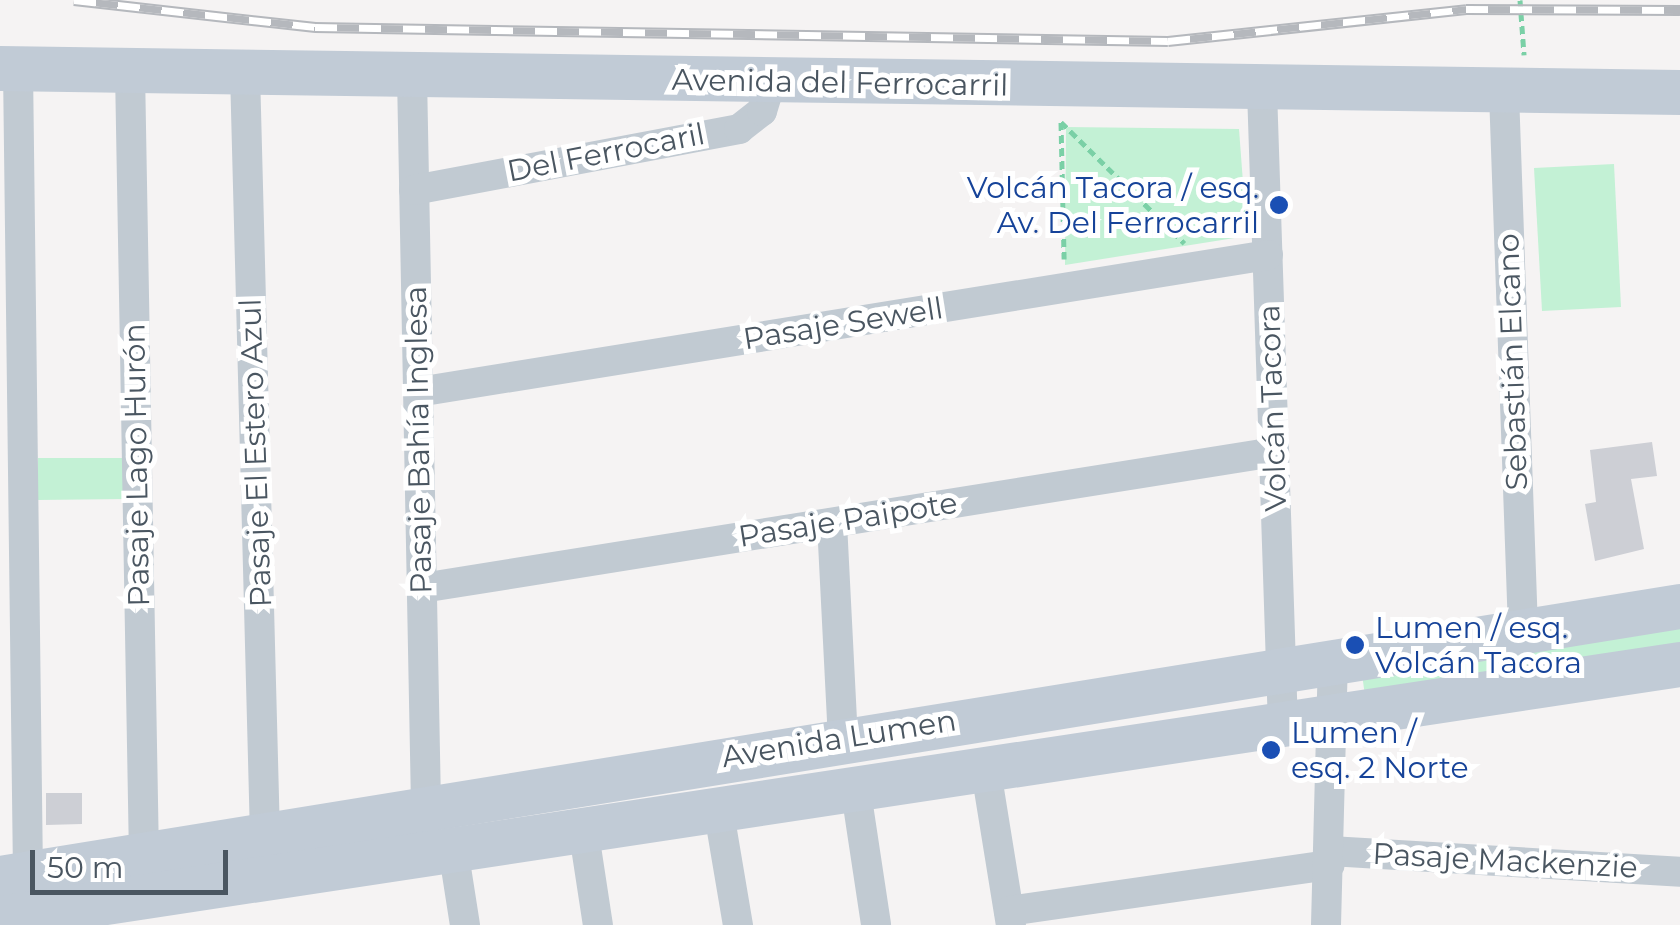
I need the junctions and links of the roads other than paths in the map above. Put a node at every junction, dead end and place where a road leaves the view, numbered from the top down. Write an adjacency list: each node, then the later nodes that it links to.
1 (9, 68): 2 (street, Avenida del Ferrocarril); 33 (street)
2 (130, 70): 3 (street, Avenida del Ferrocarril); 31 (street, Pasaje Lago Hurón)
3 (245, 72): 4 (street, Avenida del Ferrocarril); 27 (street, Pasaje El Estero Azul)
4 (412, 76): 5 (street, Avenida del Ferrocarril); 9 (street, Pasaje Bahía Inglesa)
5 (770, 82): 6 (street, Avenida del Ferrocarril); 9 (street, Del Ferrocaril)
6 (1262, 90): 8 (street, Avenida del Ferrocarril); 10 (street, Volcán Tacora)
7 (1674, 92): 8 (street, Avenida del Ferrocarril)
8 (1516, 93): 16 (street, Sebastián Elcano)
9 (414, 190): 11 (street, Pasaje Bahía Inglesa)
10 (1268, 255): 11 (street, Pasaje Sewell); 12 (street, Volcán Tacora)
11 (418, 392): 14 (street, Pasaje Bahía Inglesa)
12 (1274, 452): 13 (street, Pasaje Paipote); 19 (street, Volcán Tacora)
13 (832, 523): 14 (street, Pasaje Paipote); 22 (street)
14 (422, 588): 25 (street, Pasaje Bahía Inglesa)
15 (1680, 606): 16 (street, Avenida Lumen)
16 (1524, 630): 17 (street, Avenida Lumen)
17 (1334, 662): 19 (street, Avenida Lumen); 20 (street)
18 (1680, 664): 20 (street, Avenida Lumen)
19 (1282, 670): 21 (street, Volcán Tacora); 22 (street, Avenida Lumen)
20 (1336, 717): 21 (street, Avenida Lumen); 30 (street)
21 (1283, 725): 23 (street, Avenida Lumen)
22 (843, 738): 25 (street, Avenida Lumen)
23 (986, 772): 24 (street, Avenida Lumen); 36 (street)
24 (856, 792): 26 (street, Avenida Lumen); 40 (street)
25 (426, 804): 27 (street, Avenida Lumen)
26 (719, 813): 28 (street, Avenida Lumen); 39 (street)
27 (264, 834): 31 (street, Avenida Lumen)
28 (584, 834): 29 (street, Avenida Lumen); 38 (street)
29 (454, 855): 34 (street, Avenida Lumen); 37 (street)
30 (1330, 858): 32 (street, Pasaje Mackenzie); 36 (street, Pasaje Mackenzie); 41 (street)
31 (144, 859): 33 (street, Avenida Lumen)
32 (1680, 872)
33 (14, 877)
34 (145, 914): 35 (street, Avenida Lumen)
35 (0, 918)
36 (1010, 918)
37 (465, 925)
38 (598, 925)
39 (738, 925)
40 (876, 925)
41 (1326, 925)

